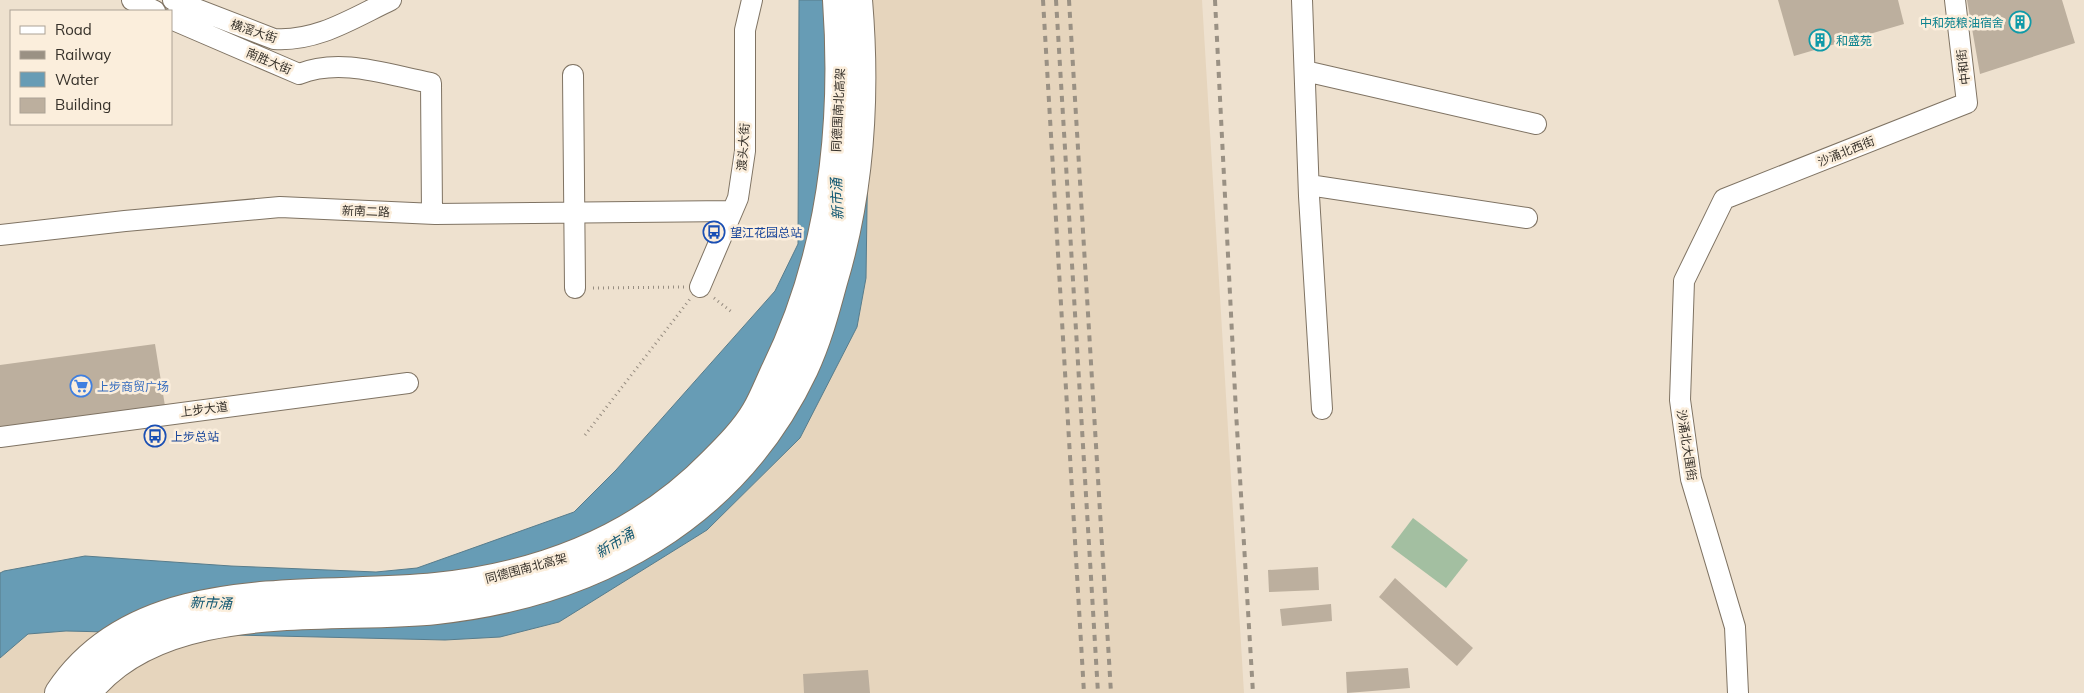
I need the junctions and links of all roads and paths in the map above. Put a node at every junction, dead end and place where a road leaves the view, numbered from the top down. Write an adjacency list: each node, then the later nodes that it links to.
1 (132, 0): 11 (street)
2 (173, 0): 3 (street, 横滘大街)
3 (391, 0)
4 (752, 0): 21 (street, 渡头大街)
5 (824, 0): 15 (main road)
6 (837, 0): 15 (main road, 同德围南北高架)
7 (858, 0): 18 (main road, 同德围南北高架)
8 (877, 0): 18 (main road)
9 (1302, 0): 13 (street)
10 (1955, 0): 16 (street, 中和街)
11 (153, 10)
12 (172, 19): 23 (street, 南胜大街)
13 (1305, 72): 17 (street); 19 (street)
14 (574, 75): 22 (street)
15 (841, 94): 33 (main road, 同德围南北高架)
16 (1967, 103): 20 (street, 沙涌北西街)
17 (1536, 124)
18 (857, 152): 34 (main road, 同德围南北高架)
19 (1309, 186): 24 (street); 30 (street)
20 (1724, 199): 35 (street, 沙涌北大围街)
21 (732, 211): 22 (street, 新南二路); 26 (street, 渡头大街)
22 (574, 213): 23 (street, 新南二路); 27 (street)
23 (432, 214): 25 (street, 新南二路)
24 (1527, 218)
25 (0, 236)
26 (700, 286): 27 (path); 28 (path); 31 (path)
27 (575, 288)
28 (733, 313)
29 (408, 383): 32 (street, 上步大道)
30 (1322, 409)
31 (585, 436)
32 (0, 437)
33 (59, 693)
34 (87, 693)
35 (1738, 693)

